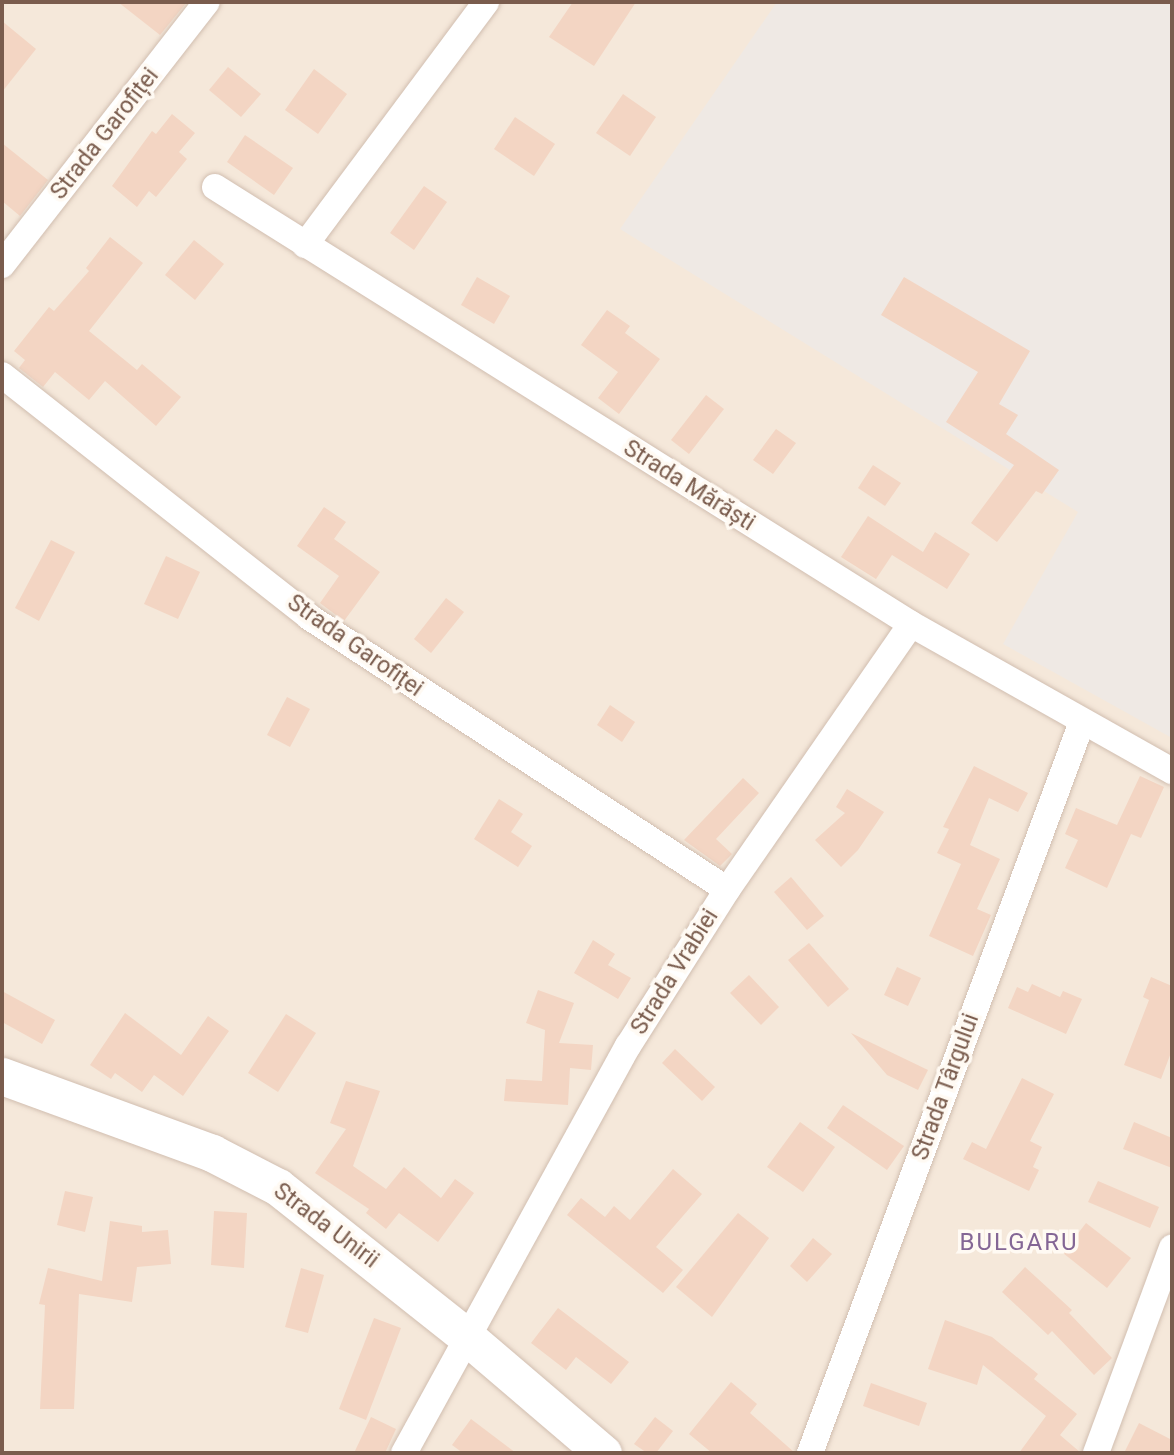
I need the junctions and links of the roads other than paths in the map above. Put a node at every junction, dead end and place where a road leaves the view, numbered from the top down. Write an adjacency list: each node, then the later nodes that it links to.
1 (207, 2): 5 (street, Strada Garofiței)
2 (485, 2): 4 (street)
3 (215, 187): 4 (street, Strada Mărăști)
4 (305, 245): 7 (street, Strada Mărăști)
5 (2, 265)
6 (2, 375): 10 (street, Strada Garofiței)
7 (911, 624): 8 (street, Strada Mărăști); 10 (street, Strada Vrabiei)
8 (1082, 722): 9 (street, Strada Mărăști); 16 (street, Strada Târgului)
9 (1172, 771)
10 (727, 890): 13 (street, Strada Vrabiei)
11 (2, 1076): 13 (main road, Strada Unirii)
12 (1172, 1248): 17 (street)
13 (467, 1337): 14 (street, Strada Vrabiei); 15 (main road, Strada Unirii)
14 (404, 1453)
15 (603, 1453)
16 (810, 1453)
17 (1096, 1453)

